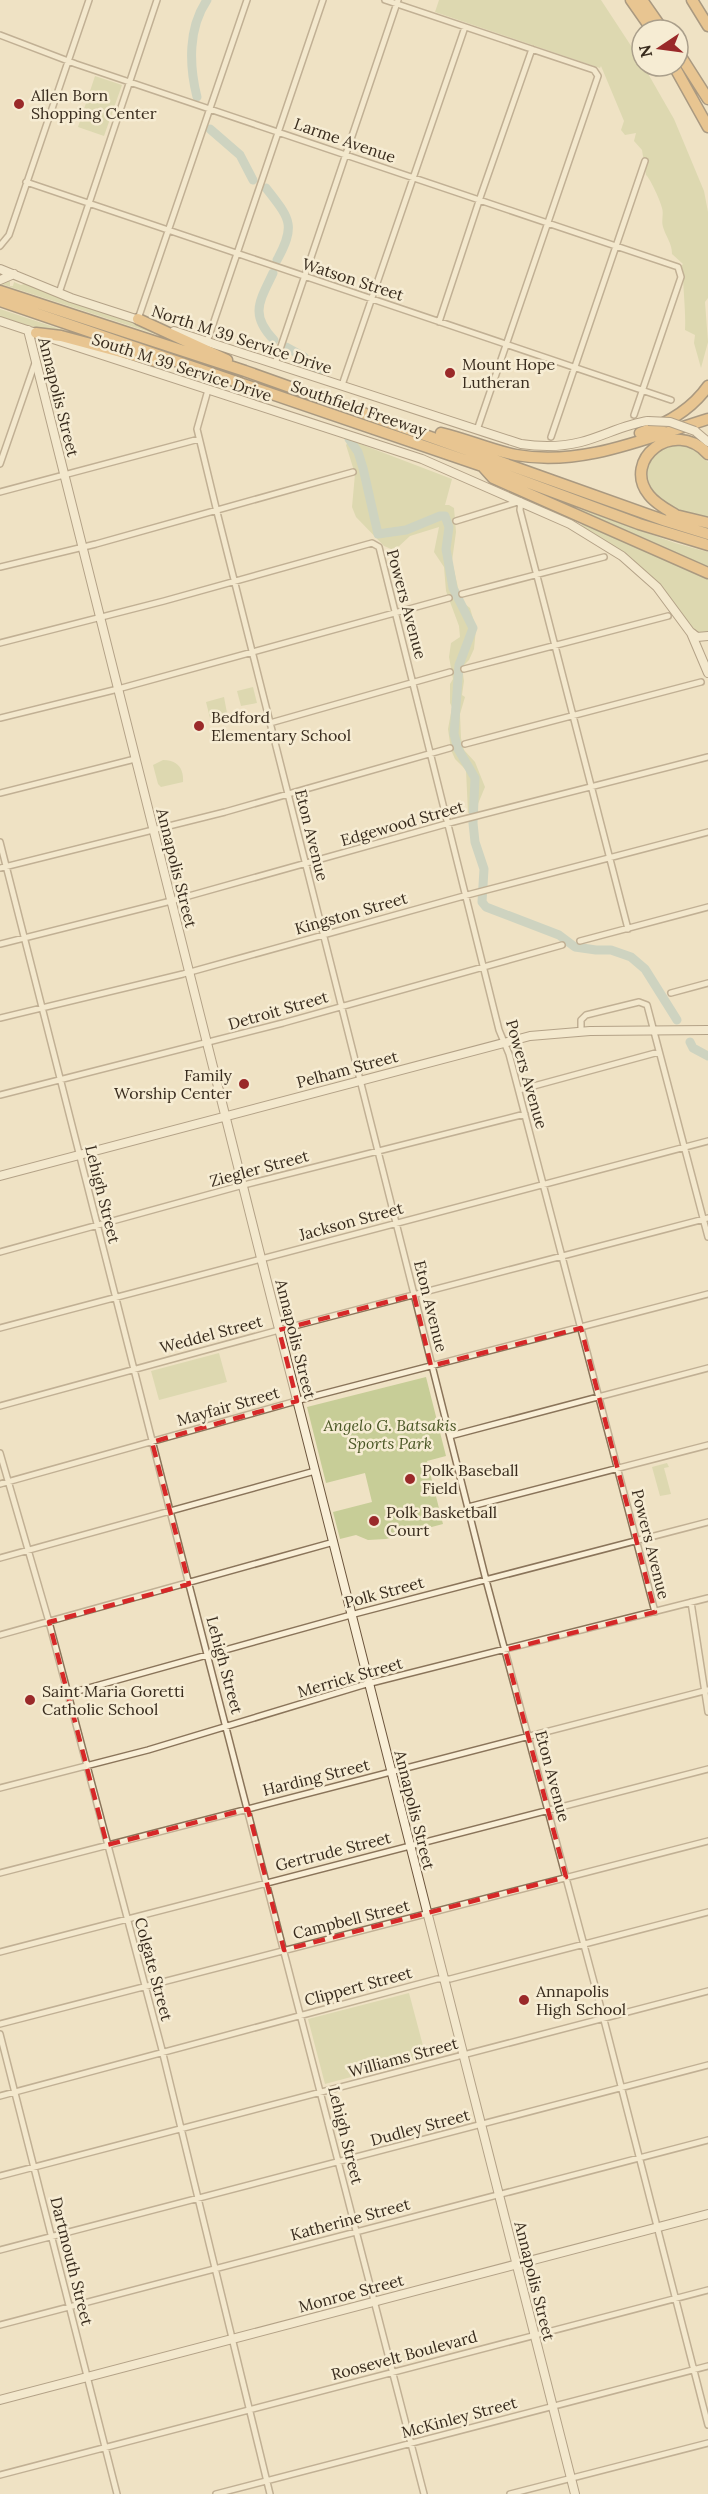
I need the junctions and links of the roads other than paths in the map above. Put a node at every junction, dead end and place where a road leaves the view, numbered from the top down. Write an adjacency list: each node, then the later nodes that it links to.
1 (89, 0): 18 (street)
2 (157, 0): 21 (street)
3 (247, 0): 23 (street)
4 (323, 0): 25 (street)
5 (385, 0): 10 (street)
6 (631, 0): 12 (highway)
7 (642, 0): 13 (highway)
8 (692, 0): 14 (highway)
9 (700, 0): 11 (highway)
10 (397, 2): 15 (street); 26 (street)
11 (708, 13)
12 (644, 18)
13 (655, 18)
14 (708, 26)
15 (465, 27): 17 (street); 28 (street)
16 (0, 35): 18 (street, Larme Avenue)
17 (532, 49): 30 (street); 32 (street)
18 (69, 61): 21 (street, Larme Avenue); 29 (street)
19 (690, 71): 22 (highway)
20 (681, 78): 24 (highway)
21 (130, 82): 23 (street, Larme Avenue); 31 (street)
22 (708, 99)
23 (209, 109): 25 (street, Larme Avenue); 33 (street)
24 (708, 127)
25 (278, 132): 26 (street, Larme Avenue); 36 (street)
26 (346, 155): 28 (street, Larme Avenue); 39 (street)
27 (645, 161): 35 (street)
28 (413, 177): 30 (street, Larme Avenue); 43 (street)
29 (26, 182): 31 (street, Watson Street); 34 (street)
30 (479, 200): 32 (street, Larme Avenue); 47 (street)
31 (89, 204): 33 (street, Watson Street); 42 (street)
32 (548, 223): 35 (street, Larme Avenue); 50 (street)
33 (168, 231): 36 (street, Watson Street); 45 (street)
34 (0, 246)
35 (616, 246): 53 (street); 58 (street, Larme Avenue)
36 (237, 254): 39 (street, Watson Street); 49 (street)
37 (0, 268): 38 (street, North M 39 Service Drive)
38 (14, 274): 40 (street); 42 (street, North M 39 Service Drive)
39 (304, 277): 43 (street, Watson Street); 52 (street)
40 (0, 280)
41 (0, 291): 54 (highway, Southfield Freeway)
42 (59, 293): 45 (street, North M 39 Service Drive)
43 (372, 300): 47 (street, Watson Street); 55 (street)
44 (0, 301): 59 (highway, Southfield Freeway)
45 (138, 320): 49 (street, North M 39 Service Drive); 54 (highway)
46 (0, 321): 48 (street, South M 39 Service Drive)
47 (439, 322): 50 (street, Watson Street)
48 (32, 332): 51 (street, Annapolis Street); 57 (street, South M 39 Service Drive); 59 (highway)
49 (207, 342): 52 (street, North M 39 Service Drive)
50 (507, 345): 53 (street, Watson Street); 64 (street)
51 (36, 361): 70 (street); 73 (street, Annapolis Street)
52 (274, 364): 55 (street, North M 39 Service Drive)
53 (575, 368): 58 (street, Watson Street); 65 (street)
54 (245, 371): 63 (highway, Southfield Freeway)
55 (342, 385): 64 (street, North M 39 Service Drive)
56 (708, 386): 69 (highway)
57 (208, 390): 66 (street, Eton Avenue); 75 (street, South M 39 Service Drive)
58 (642, 391): 60 (street, Watson Street); 61 (street)
59 (270, 393): 71 (highway, Southfield Freeway)
60 (671, 400)
61 (634, 415)
62 (708, 419): 69 (highway)
63 (394, 423): 69 (highway); 76 (highway, Southfield Freeway)
64 (477, 430): 67 (street, North M 39 Service Drive, bridge)
65 (551, 437)
66 (199, 439): 73 (street); 77 (street, Eton Avenue)
67 (708, 442)
68 (708, 454): 78 (highway)
69 (560, 458)
70 (0, 464)
71 (483, 468): 82 (highway, Southfield Freeway); 86 (highway)
72 (353, 472): 77 (street)
73 (65, 476): 74 (street); 83 (street, Annapolis Street)
74 (0, 492)
75 (520, 501): 79 (street); 87 (street); 94 (street, South M 39 Service Drive)
76 (612, 502): 78 (highway); 81 (highway, Southfield Freeway)
77 (216, 510): 83 (street); 88 (street, Eton Avenue)
78 (676, 515): 80 (highway)
79 (456, 521)
80 (708, 523)
81 (708, 534)
82 (708, 545)
83 (82, 546): 85 (street); 93 (street, Annapolis Street)
84 (604, 557): 87 (street)
85 (0, 567)
86 (708, 573)
87 (536, 574): 89 (street); 97 (street)
88 (234, 581): 91 (street, Powers Avenue); 93 (street); 98 (street, Eton Avenue)
89 (462, 594)
90 (449, 598): 91 (street)
91 (396, 613): 98 (street); 102 (street, Powers Avenue)
92 (668, 616): 97 (street)
93 (100, 617): 96 (street); 104 (street, Annapolis Street)
94 (691, 633): 95 (street); 101 (street, South M 39 Service Drive)
95 (708, 636)
96 (0, 643)
97 (555, 646): 99 (street); 105 (street)
98 (252, 652): 104 (street); 107 (street, Eton Avenue)
99 (464, 669)
100 (450, 672): 102 (street)
101 (708, 673)
102 (413, 682): 107 (street); 110 (street, Powers Avenue)
103 (702, 682): 105 (street)
104 (118, 689): 106 (street); 112 (street, Annapolis Street)
105 (572, 717): 108 (street); 113 (street)
106 (0, 718)
107 (270, 723): 115 (street, Eton Avenue)
108 (465, 744)
109 (450, 748): 110 (street)
110 (430, 753): 115 (street); 116 (street, Powers Avenue)
111 (708, 757): 113 (street, Edgewood Street)
112 (135, 759): 114 (street); 117 (street, Annapolis Street)
113 (591, 787): 116 (street, Edgewood Street); 120 (street)
114 (0, 793)
115 (288, 794): 117 (street); 121 (street, Eton Avenue)
116 (448, 824): 121 (street, Edgewood Street); 123 (street, Powers Avenue)
117 (153, 831): 122 (street); 124 (street, Annapolis Street)
118 (708, 832): 120 (street, Kingston Street)
119 (0, 842): 122 (street, Lehigh Street)
120 (609, 857): 123 (street, Kingston Street); 126 (street)
121 (305, 864): 124 (street, Edgewood Street); 127 (street, Eton Avenue)
122 (3, 867): 128 (street, Lehigh Street)
123 (466, 895): 127 (street, Kingston Street); 132 (street, Powers Avenue)
124 (171, 901): 128 (street, Edgewood Street); 133 (street, Annapolis Street)
125 (708, 907): 126 (street)
126 (628, 929): 129 (street)
127 (323, 935): 133 (street, Kingston Street); 136 (street, Eton Avenue)
128 (24, 938): 130 (street, Edgewood Street); 137 (street, Lehigh Street)
129 (580, 941)
130 (0, 944)
131 (562, 945): 132 (street, Detroit Street)
132 (484, 967): 136 (street, Detroit Street); 142 (street, Powers Avenue)
133 (189, 972): 137 (street, Kingston Street); 143 (street, Annapolis Street)
134 (708, 983): 135 (street)
135 (671, 993)
136 (341, 1006): 143 (street, Detroit Street); 146 (street, Eton Avenue)
137 (42, 1007): 138 (street, Kingston Street); 145 (street, Lehigh Street)
138 (0, 1018)
139 (708, 1030): 140 (street, Pelham Street)
140 (654, 1031): 141 (street, Pelham Street); 141 (street); 144 (street)
141 (581, 1032): 142 (street, Pelham Street)
142 (505, 1042): 146 (street, Pelham Street); 147 (street, Powers Avenue)
143 (206, 1043): 145 (street, Detroit Street); 150 (street, Annapolis Street)
144 (659, 1052): 147 (street); 152 (street)
145 (60, 1080): 148 (street, Detroit Street); 154 (street, Lehigh Street)
146 (359, 1080): 150 (street, Pelham Street); 153 (street, Eton Avenue)
147 (519, 1090): 149 (street, Powers Avenue)
148 (0, 1095)
149 (525, 1114): 153 (street, Ziegler Street); 156 (street, Powers Avenue)
150 (225, 1116): 154 (street, Pelham Street); 157 (street, Annapolis Street)
151 (708, 1141): 152 (street, Jackson Street)
152 (684, 1148): 156 (street, Jackson Street); 158 (street)
153 (378, 1152): 157 (street, Ziegler Street); 159 (street, Eton Avenue)
154 (79, 1154): 155 (street, Pelham Street); 160 (street, Lehigh Street)
155 (0, 1176)
156 (544, 1185): 159 (street, Jackson Street); 163 (street, Powers Avenue)
157 (242, 1186): 160 (street, Ziegler Street); 164 (street, Annapolis Street)
158 (706, 1219): 161 (street); 163 (street, Weddel Street)
159 (396, 1223): 164 (street, Jackson Street); 166 (street, Eton Avenue)
160 (97, 1225): 162 (street, Ziegler Street); 167 (street, Lehigh Street)
161 (708, 1237)
162 (0, 1252)
163 (563, 1257): 166 (street, Weddel Street); 169 (street, Powers Avenue)
164 (261, 1258): 167 (street, Jackson Street); 170 (street, Annapolis Street)
165 (708, 1294): 169 (street, Mayfair Street)
166 (414, 1295): 170 (street, Weddel Street); 171 (street, Eton Avenue)
167 (116, 1297): 168 (street, Jackson Street); 173 (street, Lehigh Street)
168 (0, 1328)
169 (581, 1328): 171 (street, Mayfair Street); 174 (street, Powers Avenue)
170 (279, 1330): 173 (street, Weddel Street); 175 (street, Annapolis Street)
171 (431, 1365): 175 (street, Mayfair Street); 177 (street, Eton Avenue)
172 (708, 1368): 174 (street)
173 (134, 1369): 176 (street, Weddel Street); 178 (street, Lehigh Street)
174 (599, 1397): 177 (street); 181 (street, Powers Avenue)
175 (297, 1401): 178 (street, Mayfair Street); 182 (street, Annapolis Street)
176 (0, 1406)
177 (450, 1436): 185 (street, Eton Avenue)
178 (152, 1442): 183 (street, Mayfair Street); 186 (street, Lehigh Street)
179 (708, 1445): 181 (street)
180 (0, 1453): 183 (street, Colgate Street)
181 (618, 1469): 185 (street); 188 (street, Powers Avenue)
182 (315, 1471): 186 (street); 189 (street, Annapolis Street)
183 (7, 1482): 184 (street, Mayfair Street); 190 (street, Colgate Street)
184 (0, 1484)
185 (468, 1508): 192 (street, Eton Avenue)
186 (170, 1511): 190 (street); 193 (street, Lehigh Street)
187 (708, 1522): 188 (street, Polk Street)
188 (637, 1540): 192 (street, Polk Street); 196 (street, Powers Avenue)
189 (334, 1542): 193 (street); 197 (street, Annapolis Street)
190 (27, 1551): 191 (street); 198 (street, Colgate Street)
191 (0, 1558)
192 (486, 1580): 197 (street, Polk Street); 200 (street, Eton Avenue)
193 (189, 1584): 198 (street); 201 (street, Lehigh Street)
194 (708, 1598): 195 (street, Merrick Street)
195 (691, 1602): 196 (street, Merrick Street); 203 (street, Powers Avenue)
196 (654, 1612): 200 (street, Merrick Street)
197 (352, 1614): 201 (street, Polk Street); 202 (street, Annapolis Street)
198 (49, 1622): 199 (street); 204 (street, Colgate Street)
199 (0, 1635)
200 (505, 1650): 202 (street, Merrick Street); 207 (street, Eton Avenue)
201 (208, 1655): 204 (street, Polk Street); 206 (street, Lehigh Street)
202 (369, 1684): 206 (street, Merrick Street); 210 (street, Annapolis Street)
203 (706, 1691): 205 (street, Powers Avenue); 207 (street, Harding Street)
204 (68, 1694): 208 (street, Colgate Street)
205 (708, 1712)
206 (227, 1727): 208 (street, Merrick Street); 212 (street, Lehigh Street)
207 (528, 1737): 210 (street, Harding Street); 213 (street, Eton Avenue)
208 (86, 1766): 211 (street, Merrick Street); 215 (street, Colgate Street)
209 (708, 1769): 213 (street, Gertrude Street)
210 (392, 1772): 212 (street, Harding Street); 216 (street, Annapolis Street)
211 (0, 1788)
212 (248, 1809): 215 (street, Harding Street); 219 (street, Lehigh Street)
213 (548, 1810): 216 (street, Gertrude Street); 218 (street, Eton Avenue)
214 (708, 1840): 218 (street, Campbell Street)
215 (107, 1845): 217 (street, Harding Street); 222 (street, Colgate Street)
216 (410, 1845): 219 (street, Gertrude Street); 221 (street, Annapolis Street)
217 (0, 1873)
218 (566, 1877): 221 (street, Campbell Street); 223 (street, Eton Avenue)
219 (266, 1882): 222 (street, Gertrude Street); 224 (street, Lehigh Street)
220 (708, 1912): 223 (street, Clippert Street)
221 (428, 1913): 224 (street, Campbell Street); 226 (street, Annapolis Street)
222 (127, 1918): 225 (street, Gertrude Street); 227 (street, Colgate Street)
223 (585, 1944): 226 (street, Clippert Street); 230 (street, Eton Avenue)
224 (284, 1950): 227 (street, Campbell Street); 229 (street, Lehigh Street)
225 (0, 1952)
226 (444, 1979): 229 (street, Clippert Street); 234 (street, Annapolis Street)
227 (145, 1986): 231 (street, Campbell Street); 233 (street, Colgate Street)
228 (708, 1991): 230 (street, Williams Street)
229 (301, 2015): 233 (street, Clippert Street); 238 (street, Lehigh Street)
230 (604, 2018): 234 (street, Williams Street); 236 (street, Eton Avenue)
231 (0, 2024)
232 (0, 2034): 237 (street, Dartmouth Street)
233 (162, 2053): 237 (street, Clippert Street); 241 (street, Colgate Street)
234 (463, 2055): 238 (street, Williams Street); 240 (street, Annapolis Street)
235 (708, 2065): 236 (street, Dudley Street)
236 (622, 2088): 240 (street, Dudley Street); 243 (street, Eton Avenue)
237 (15, 2092): 239 (street, Clippert Street); 245 (street, Dartmouth Street)
238 (321, 2092): 241 (street, Williams Street); 244 (street, Lehigh Street)
239 (0, 2096)
240 (481, 2125): 244 (street, Dudley Street); 247 (street, Annapolis Street)
241 (181, 2128): 245 (street, Williams Street); 248 (street, Colgate Street)
242 (708, 2140): 243 (street, Katherine Street)
243 (639, 2158): 247 (street, Katherine Street); 250 (street, Eton Avenue)
244 (339, 2162): 248 (street, Dudley Street); 251 (street, Lehigh Street)
245 (34, 2167): 246 (street, Williams Street); 252 (street, Dartmouth Street)
246 (0, 2176)
247 (499, 2194): 251 (street, Katherine Street); 254 (street, Annapolis Street)
248 (197, 2198): 252 (street, Dudley Street); 255 (street, Colgate Street)
249 (708, 2214): 250 (street, Monroe Street)
250 (657, 2227): 254 (street, Monroe Street); 257 (street, Eton Avenue)
251 (357, 2232): 255 (street, Katherine Street); 258 (street, Lehigh Street)
252 (52, 2236): 253 (street, Dudley Street); 259 (street, Dartmouth Street)
253 (0, 2250)
254 (517, 2263): 258 (street, Monroe Street); 261 (street, Annapolis Street)
255 (214, 2268): 259 (street, Katherine Street); 262 (street, Colgate Street)
256 (708, 2290): 257 (street, Roosevelt Boulevard)
257 (675, 2298): 261 (street, Roosevelt Boulevard); 264 (street, Eton Avenue)
258 (374, 2301): 262 (street, Monroe Street); 265 (street, Lehigh Street)
259 (70, 2307): 260 (street, Katherine Street); 266 (street, Dartmouth Street)
260 (0, 2325)
261 (534, 2335): 265 (street, Roosevelt Boulevard); 268 (street, Annapolis Street)
262 (231, 2338): 266 (street, Monroe Street); 269 (street, Colgate Street)
263 (708, 2366): 264 (street, McKinley Street)
264 (694, 2370): 268 (street, McKinley Street); 270 (street, Eton Avenue)
265 (393, 2372): 269 (street, Roosevelt Boulevard); 272 (street, Lehigh Street)
266 (88, 2376): 267 (street, Monroe Street); 273 (street, Dartmouth Street)
267 (0, 2400)
268 (552, 2407): 272 (street, McKinley Street); 275 (street, Annapolis Street)
269 (249, 2409): 273 (street, Roosevelt Boulevard); 276 (street, Colgate Street)
270 (708, 2425)
271 (708, 2443): 275 (street)
272 (411, 2444): 276 (street, McKinley Street); 280 (street, Lehigh Street)
273 (106, 2447): 274 (street, Roosevelt Boulevard); 277 (street, Dartmouth Street)
274 (0, 2475)
275 (571, 2478): 281 (street); 282 (street, Annapolis Street)
276 (267, 2481): 278 (street, McKinley Street); 279 (street, Colgate Street)
277 (117, 2494)
278 (216, 2494)
279 (270, 2494)
280 (424, 2494)
281 (510, 2494)
282 (575, 2494)

